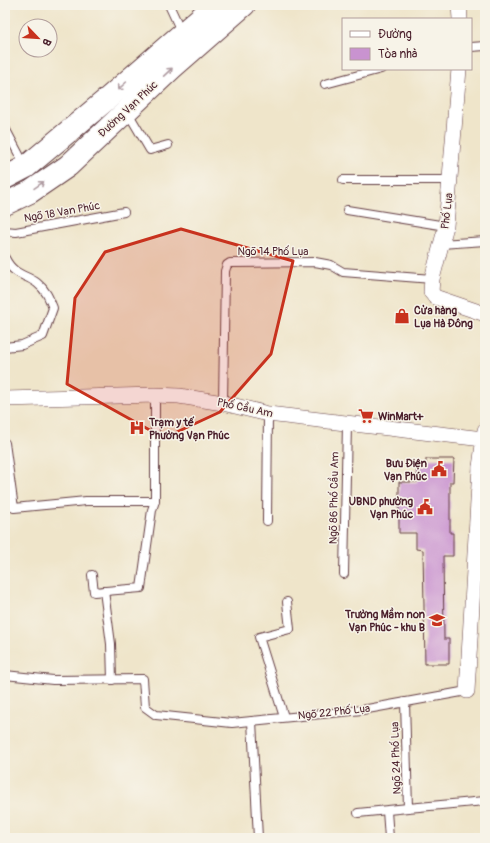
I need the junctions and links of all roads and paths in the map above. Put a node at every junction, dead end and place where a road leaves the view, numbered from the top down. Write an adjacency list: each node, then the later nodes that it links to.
1 (169, 5): 6 (lane)
2 (215, 5): 6 (main road, Đường Vạn Phúc)
3 (244, 5): 6 (main road, Đường Vạn Phúc)
4 (459, 5): 5 (street)
5 (460, 18)
6 (188, 41): 12 (main road, Đường Vạn Phúc, one-way to 6); 15 (main road, Đường Vạn Phúc, one-way to 15)
7 (485, 46): 8 (lane)
8 (472, 47)
9 (377, 70): 11 (lane)
10 (459, 70): 18 (street, Phố Lụa)
11 (324, 84)
12 (127, 110): 14 (lane); 19 (main road, Đường Vạn Phúc, one-way to 12)
13 (5, 128): 15 (lane)
14 (168, 145)
15 (26, 167): 16 (main road, Đường Vạn Phúc)
16 (5, 178)
17 (343, 180): 18 (lane)
18 (450, 180): 22 (street, Phố Lụa)
19 (5, 204)
20 (347, 210): 22 (lane)
21 (124, 212): 23 (lane, Ngõ 18 Vạn Phúc)
22 (446, 226): 25 (street, Phố Lụa)
23 (5, 231)
24 (485, 241): 25 (lane)
25 (441, 244): 27 (street, Phố Lụa)
26 (5, 258): 29 (lane)
27 (432, 279): 28 (street, Phố Lụa); 32 (lane, Ngõ 14 Phố Lụa)
28 (485, 314)
29 (5, 347)
30 (154, 395): 31 (street, Phố Cầu Am); 32 (street, Phố Cầu Am); 38 (lane)
31 (5, 399)
32 (224, 403): 33 (street, Phố Cầu Am)
33 (268, 414): 34 (street, Phố Cầu Am); 39 (lane)
34 (347, 423): 35 (street, Phố Cầu Am); 40 (lane, Ngõ 86 Phố Cầu Am)
35 (484, 434): 37 (street)
36 (5, 443): 38 (lane)
37 (483, 467): 42 (street, Ngõ 22 Phố Lụa)
38 (155, 501): 43 (lane)
39 (267, 521)
40 (344, 574)
41 (92, 575): 43 (lane)
42 (479, 578): 47 (street, Ngõ 22 Phố Lụa)
43 (104, 591): 46 (lane)
44 (287, 602): 49 (lane)
45 (5, 675): 46 (lane, Ngõ 22 Phố Lụa)
46 (112, 680): 50 (lane, Ngõ 22 Phố Lụa)
47 (467, 691): 48 (lane, Ngõ 22 Phố Lụa)
48 (405, 702): 49 (lane, Ngõ 22 Phố Lụa); 52 (lane, Ngõ 24 Phố Lụa)
49 (284, 717): 50 (lane, Ngõ 22 Phố Lụa)
50 (252, 721): 55 (lane)
51 (485, 801): 52 (lane, Ngõ 24 Phố Lụa)
52 (408, 808): 53 (lane)
53 (387, 811): 54 (lane); 56 (lane)
54 (358, 813)
55 (258, 838)
56 (389, 838)

